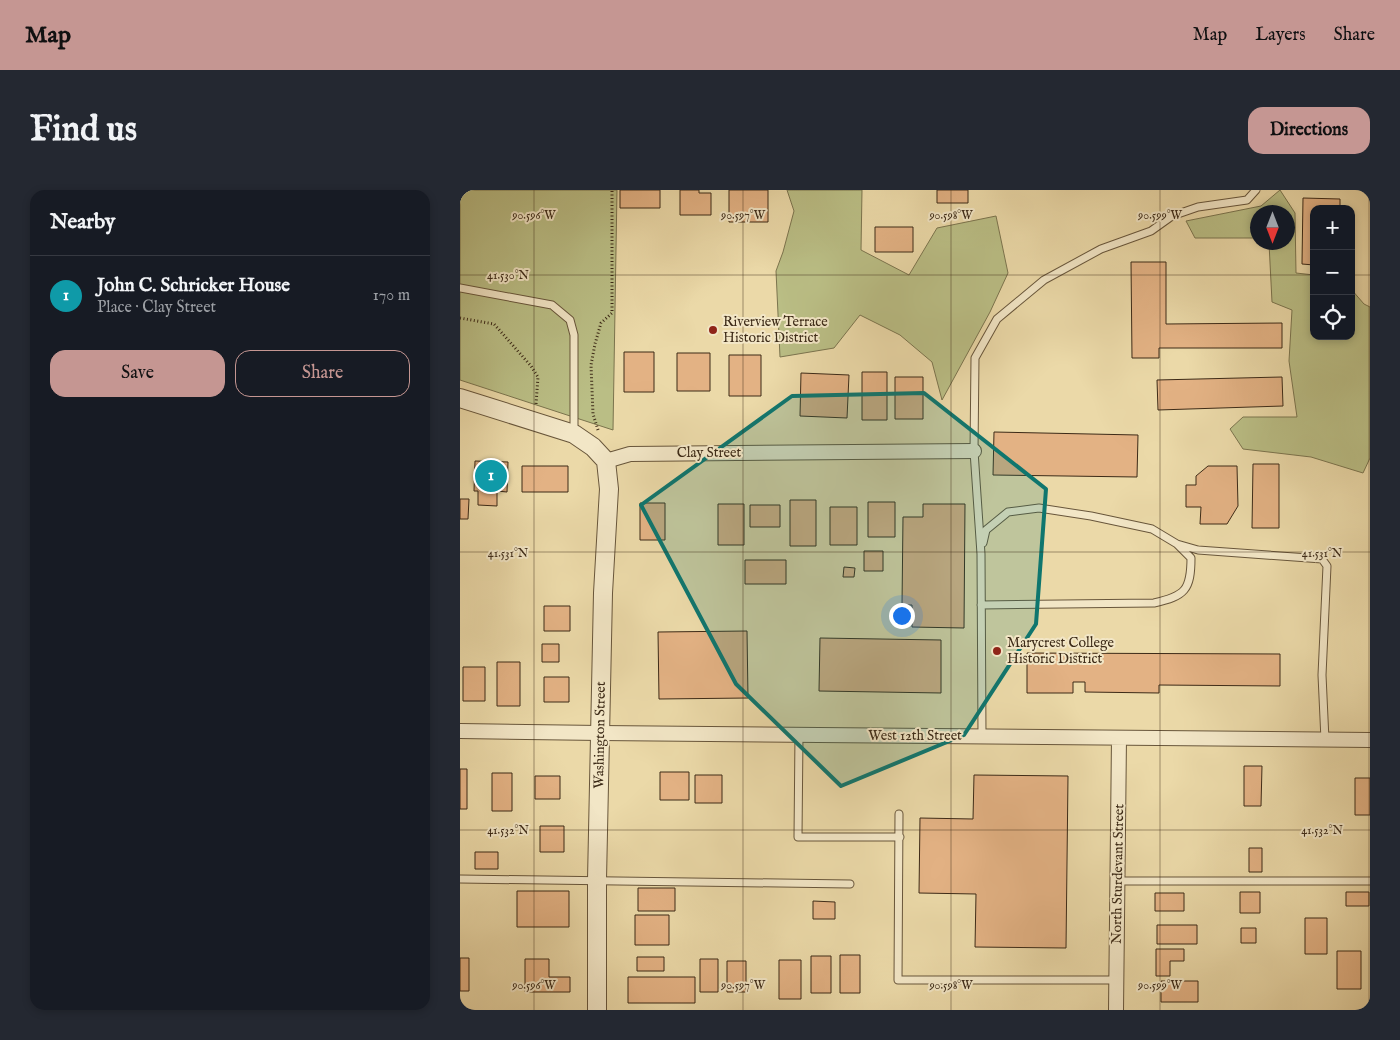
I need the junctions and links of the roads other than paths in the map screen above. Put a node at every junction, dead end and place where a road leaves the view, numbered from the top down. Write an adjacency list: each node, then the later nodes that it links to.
1 (1256, 190): 5 (lane)
2 (460, 288): 4 (lane)
3 (460, 398): 4 (street)
4 (574, 434): 6 (street)
5 (974, 451): 6 (street, Clay Street); 8 (lane)
6 (606, 461): 11 (street, Washington Street)
7 (1177, 544): 8 (lane); 9 (lane); 15 (lane)
8 (981, 554): 9 (lane)
9 (981, 605): 13 (lane)
10 (460, 731): 11 (street, West 12th Street)
11 (600, 734): 12 (street, West 12th Street); 20 (street, Washington Street)
12 (798, 735): 13 (street, West 12th Street); 18 (lane)
13 (982, 736): 14 (street, West 12th Street)
14 (1119, 738): 15 (street, West 12th Street); 21 (street, North Sturdevant Street)
15 (1325, 740): 16 (street, West 12th Street)
16 (1370, 740)
17 (899, 814): 18 (lane)
18 (900, 837): 24 (lane)
19 (460, 879): 20 (lane)
20 (597, 880): 23 (lane); 25 (street, Washington Street)
21 (1118, 881): 22 (lane); 24 (street, North Sturdevant Street)
22 (1370, 881)
23 (850, 884)
24 (1116, 980): 26 (street, North Sturdevant Street)
25 (597, 1010)
26 (1116, 1010)

